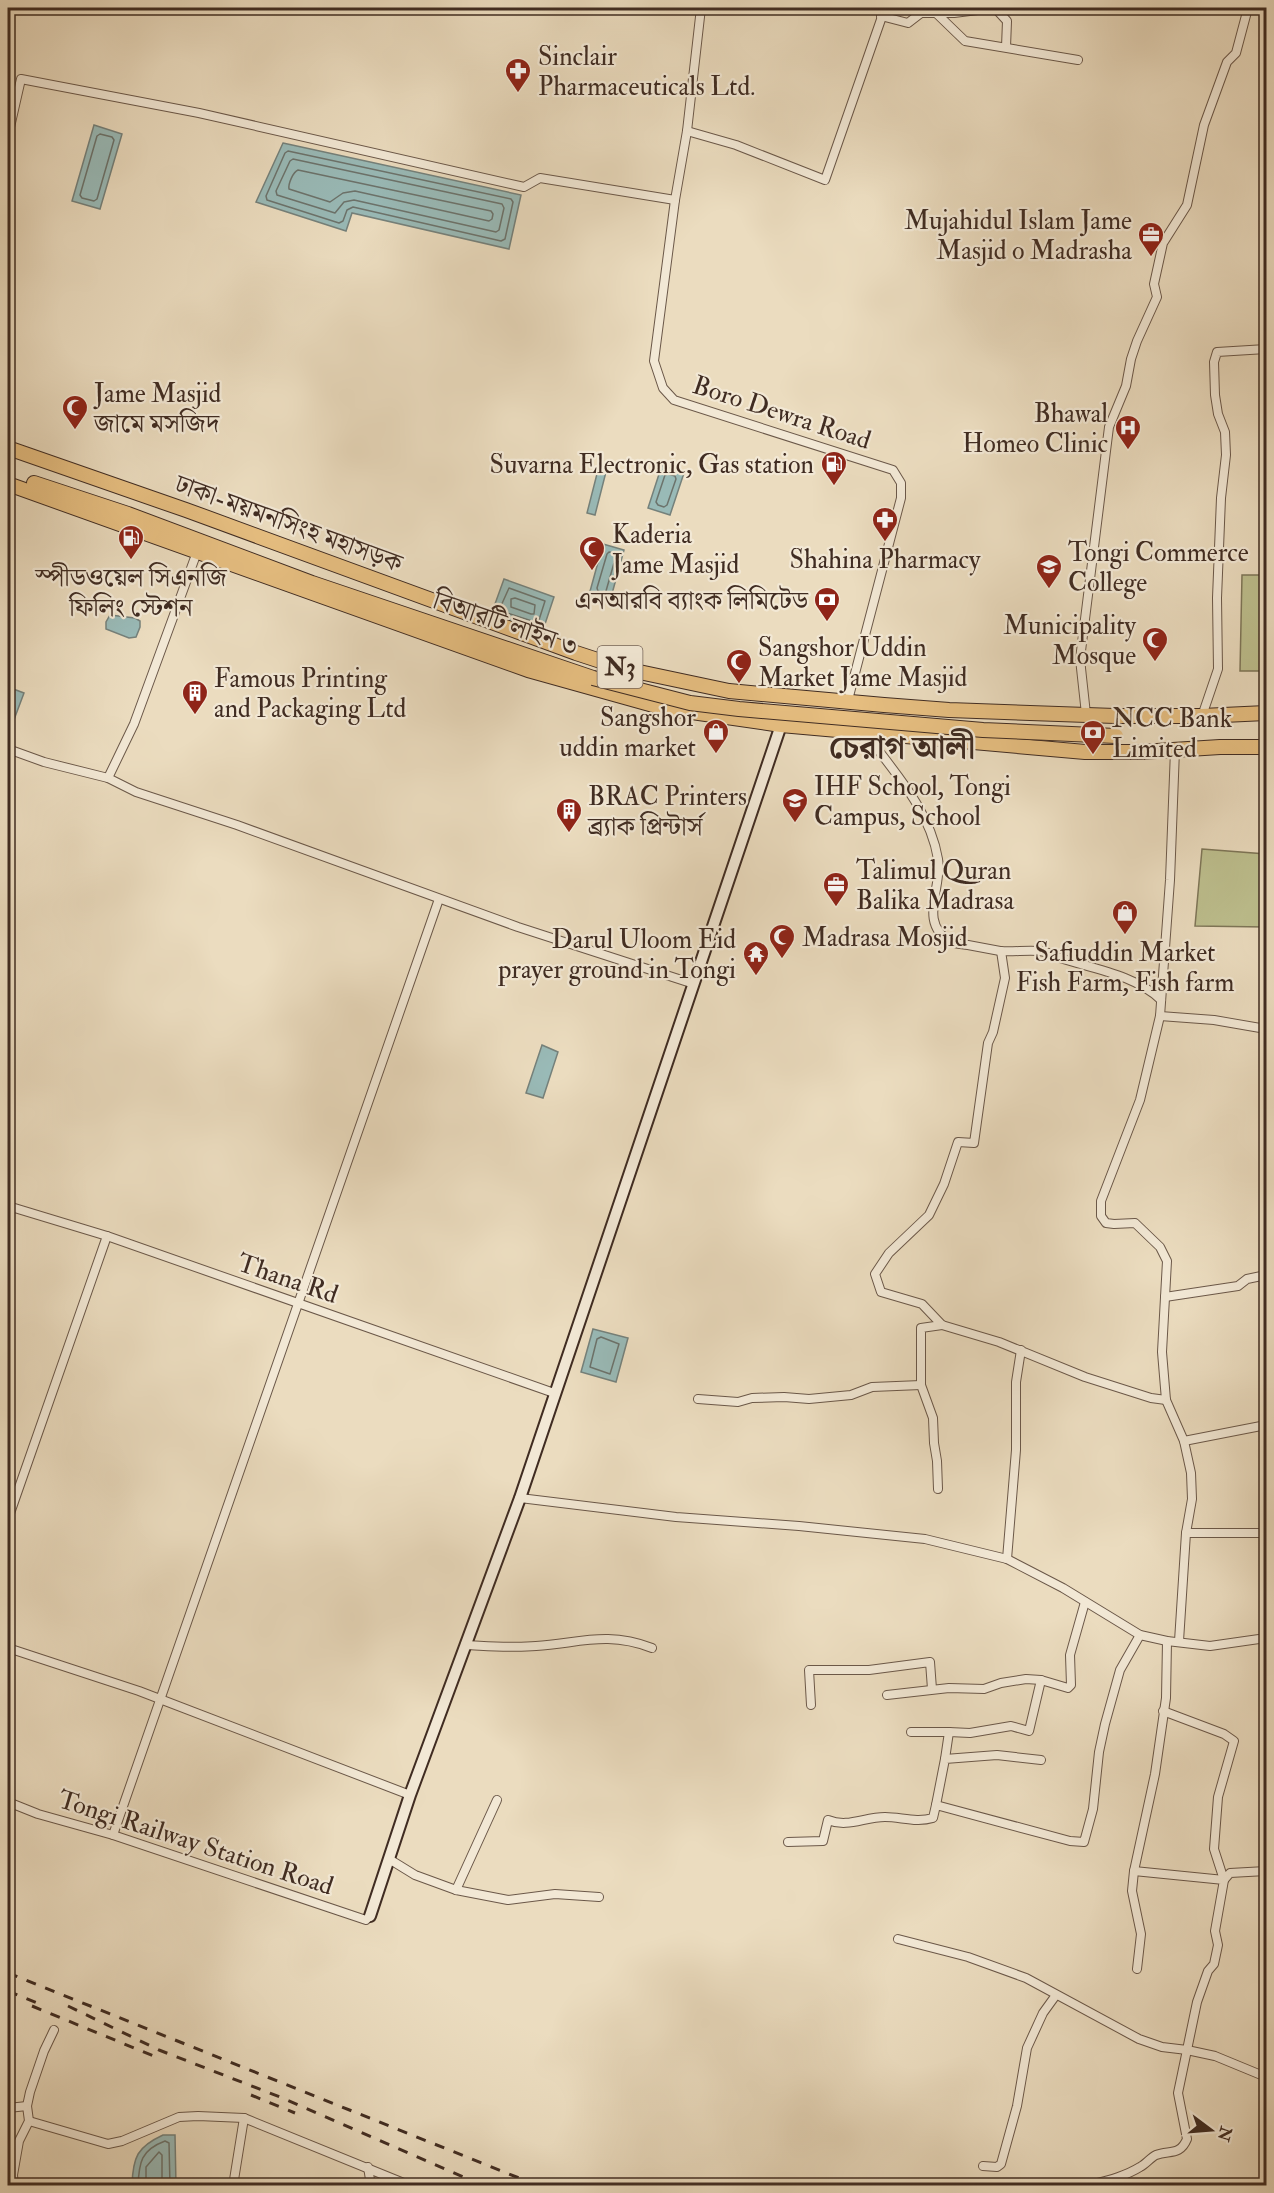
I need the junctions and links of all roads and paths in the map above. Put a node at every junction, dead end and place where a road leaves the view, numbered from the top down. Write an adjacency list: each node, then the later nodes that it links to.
1 (700, 8): 9 (street, Boro Dewra Road)
2 (885, 8): 6 (street)
3 (994, 8): 5 (street); 7 (street)
4 (1248, 8): 19 (street)
5 (936, 13): 6 (street); 7 (street)
6 (881, 16): 9 (street)
7 (1006, 47): 8 (street)
8 (1078, 60)
9 (687, 131): 11 (street, Boro Dewra Road)
10 (8, 136): 11 (street)
11 (675, 200): 17 (street, Boro Dewra Road)
12 (1266, 348): 20 (street)
13 (8, 448): 17 (highway, ঢাকা-ময়মনসিংহ মহাসড়ক / N3)
14 (8, 475): 23 (highway, বিআরটি লাইন ৩, bridge)
15 (8, 483): 16 (highway, N3)
16 (197, 552): 21 (highway, N3); 27 (street)
17 (848, 700): 19 (highway, ঢাকা-ময়মনসিংহ মহাসড়ক / N3)
18 (1266, 713): 20 (highway, ঢাকা-ময়মনসিংহ মহাসড়ক / N3)
19 (1086, 714): 20 (highway, ঢাকা-ময়মনসিংহ মহাসড়ক / N3)
20 (1202, 716)
21 (781, 725): 22 (highway, N3); 30 (street)
22 (864, 732): 26 (highway, N3); 29 (street)
23 (1116, 736)
24 (1266, 747): 26 (highway, N3)
25 (8, 749): 27 (street)
26 (1174, 750): 31 (street)
27 (108, 778): 28 (street)
28 (439, 899): 30 (street); 38 (street)
29 (1001, 951): 31 (street); 39 (street)
30 (694, 984): 42 (street)
31 (1161, 1000): 32 (street)
32 (1160, 1016): 33 (street); 37 (street)
33 (1266, 1029)
34 (8, 1206): 35 (street, Thana Rd)
35 (106, 1236): 38 (street, Thana Rd); 49 (street)
36 (1266, 1275): 37 (street)
37 (1165, 1297): 44 (street)
38 (298, 1304): 42 (street, Thana Rd); 64 (street)
39 (942, 1325): 40 (street); 41 (street)
40 (1021, 1350): 44 (street); 52 (street)
41 (921, 1385): 43 (street); 47 (street)
42 (554, 1393): 48 (street)
43 (698, 1399)
44 (1166, 1401): 46 (street)
45 (1266, 1425): 46 (street)
46 (1184, 1442): 50 (street)
47 (938, 1489)
48 (520, 1498): 52 (street); 58 (street)
49 (8, 1519)
50 (1186, 1533): 51 (street); 57 (street)
51 (1266, 1533)
52 (1007, 1559): 53 (street)
53 (1085, 1602): 54 (street); 61 (street)
54 (1140, 1635): 56 (street); 74 (street)
55 (1266, 1638): 57 (street)
56 (1167, 1641): 57 (street); 66 (street)
57 (1179, 1641)
58 (465, 1645): 60 (street); 71 (street)
59 (8, 1648): 64 (street)
60 (652, 1648)
61 (1041, 1680): 62 (street); 68 (street)
62 (932, 1689): 63 (street); 65 (street)
63 (887, 1695)
64 (160, 1699): 71 (street); 75 (street)
65 (811, 1705)
66 (1163, 1711): 78 (street); 80 (street)
67 (911, 1732): 68 (street)
68 (949, 1732): 69 (street)
69 (945, 1759): 70 (street); 74 (street)
70 (1041, 1760)
71 (410, 1795): 77 (street)
72 (497, 1800): 81 (street)
73 (8, 1802): 75 (street, Tongi Railway Station Road)
74 (936, 1805): 76 (street)
75 (113, 1835): 83 (street, Tongi Railway Station Road)
76 (788, 1842)
77 (389, 1859): 81 (street); 83 (street)
78 (1134, 1871): 80 (street); 85 (street)
79 (1266, 1871): 80 (street)
80 (1224, 1880): 88 (street)
81 (456, 1890): 82 (street)
82 (599, 1897)
83 (370, 1916)
84 (898, 1939): 86 (street)
85 (1137, 1969)
86 (1056, 1995): 88 (street); 94 (street)
87 (54, 2030): 90 (street)
88 (1188, 2050): 89 (street); 100 (street)
89 (1266, 2077)
90 (27, 2106): 91 (street); 93 (street)
91 (8, 2108)
92 (244, 2118): 93 (street); 95 (street); 97 (street)
93 (28, 2121): 96 (street)
94 (983, 2166)
95 (368, 2167): 98 (street); 99 (street)
96 (14, 2186)
97 (233, 2186)
98 (371, 2186)
99 (411, 2186)
100 (1086, 2186)

